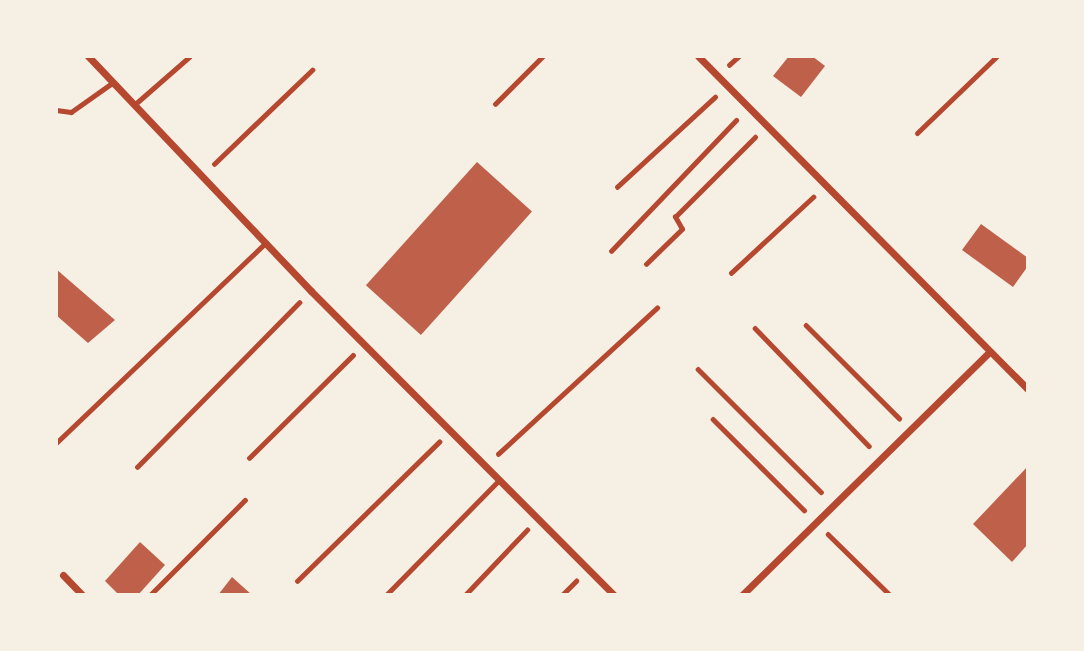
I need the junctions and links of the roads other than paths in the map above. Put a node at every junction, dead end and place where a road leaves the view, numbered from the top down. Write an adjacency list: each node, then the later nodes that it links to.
1 (88, 56): 5 (street)
2 (190, 56): 6 (lane)
3 (698, 56): 10 (street)
4 (997, 56): 8 (lane)
5 (112, 83): 6 (street); 7 (lane)
6 (134, 105): 9 (street)
7 (56, 110)
8 (918, 133)
9 (265, 243): 12 (lane); 13 (street)
10 (989, 352): 11 (street); 18 (street)
11 (1028, 390)
12 (56, 443)
13 (499, 480): 16 (lane); 17 (street)
14 (62, 575): 15 (street)
15 (82, 595)
16 (386, 595)
17 (614, 595)
18 (742, 595)

